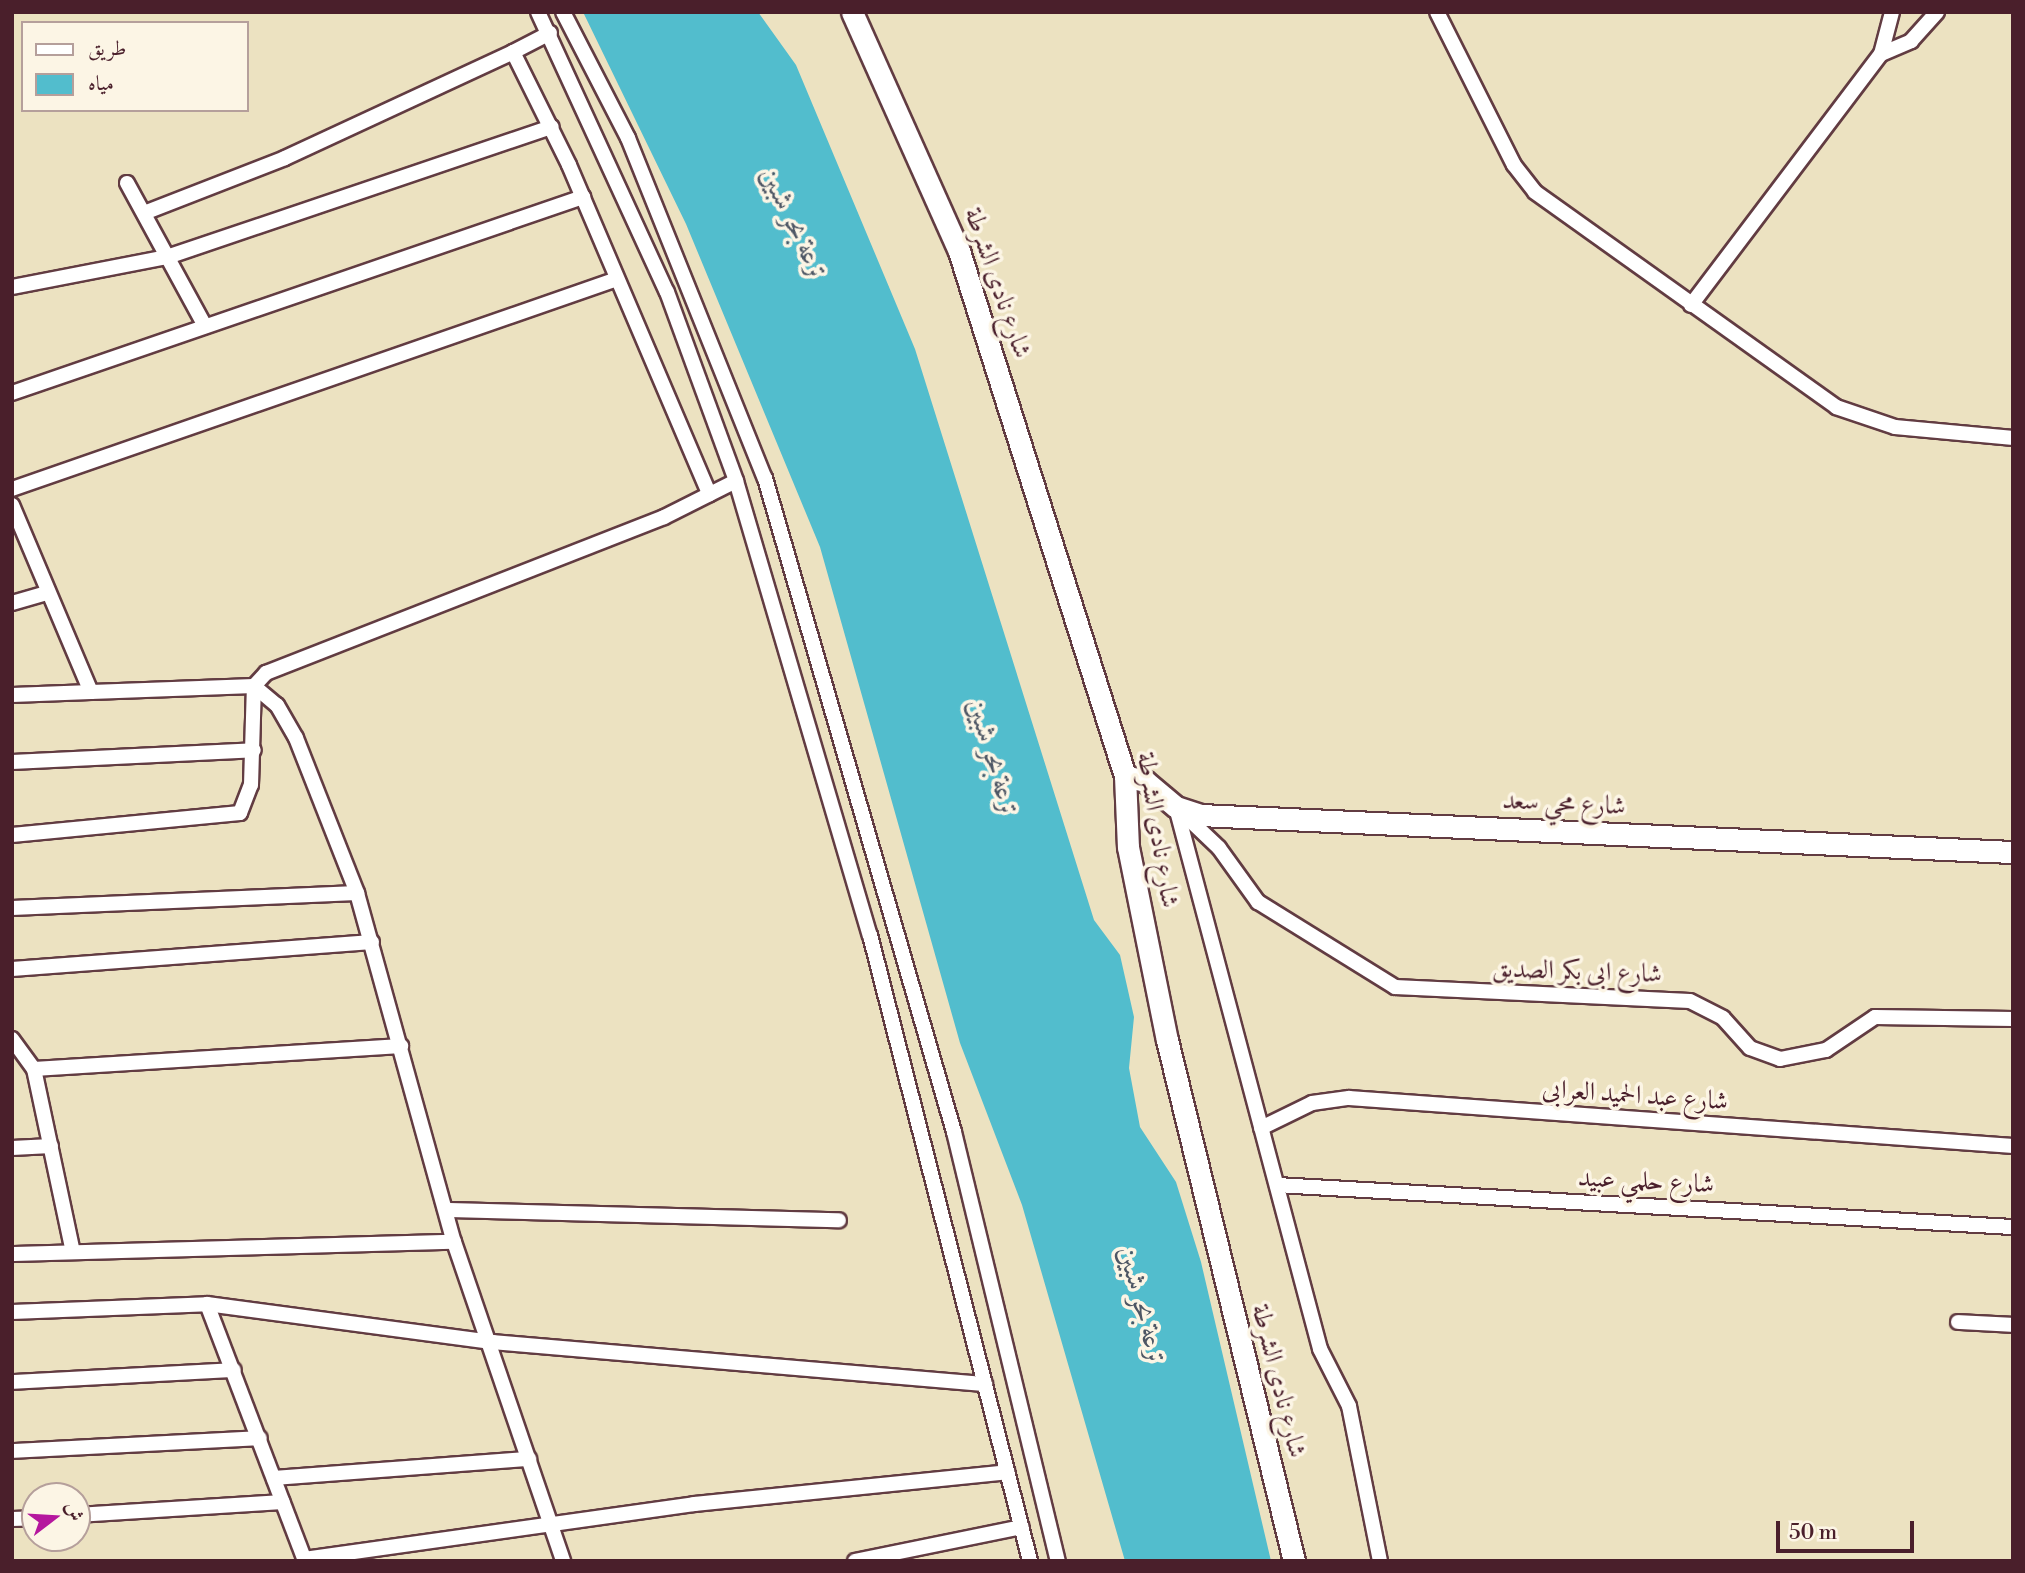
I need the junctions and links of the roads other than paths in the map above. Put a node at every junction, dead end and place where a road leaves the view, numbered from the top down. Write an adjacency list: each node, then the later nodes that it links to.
1 (538, 12): 7 (street)
2 (563, 12): 76 (street)
3 (852, 12): 32 (main road, شارع نادى الشرطة)
4 (1437, 12): 17 (street)
5 (1892, 12): 9 (street)
6 (1937, 12): 9 (street)
7 (550, 33): 8 (street); 21 (street)
8 (513, 52): 10 (street); 13 (street)
9 (1881, 54): 17 (street)
10 (552, 127): 12 (street); 14 (street)
11 (127, 183): 13 (street)
12 (583, 197): 15 (street); 18 (street)
13 (144, 213): 14 (street)
14 (167, 257): 16 (street); 18 (street)
15 (617, 279): 22 (street); 23 (street)
16 (12, 287)
17 (1691, 305): 20 (street)
18 (205, 326): 19 (street)
19 (12, 393)
20 (2013, 438)
21 (736, 481): 23 (street); 62 (street)
22 (12, 489)
23 (709, 494): 27 (street)
24 (12, 505): 25 (street)
25 (48, 593): 26 (street); 28 (street)
26 (12, 603)
27 (254, 686): 28 (street); 30 (street); 36 (street)
28 (92, 692): 29 (street)
29 (12, 695)
30 (254, 750): 31 (street); 34 (street)
31 (12, 762)
32 (1125, 776): 33 (main road, شارع محي سعد); 77 (main road, شارع نادى الشرطة)
33 (1175, 807): 35 (main road, شارع محي سعد); 40 (street, شارع ابى بكر الصديق); 44 (street)
34 (12, 835)
35 (2013, 852)
36 (357, 892): 37 (street); 38 (street)
37 (12, 908)
38 (372, 942): 39 (street); 42 (street)
39 (12, 969)
40 (2013, 1019)
41 (12, 1039): 43 (street)
42 (401, 1046): 43 (street); 49 (street)
43 (34, 1069): 45 (street)
44 (1261, 1128): 46 (street, شارع عبد الحميد العرابى); 48 (street)
45 (51, 1146): 47 (street); 53 (street)
46 (2013, 1146)
47 (12, 1148)
48 (1277, 1185): 51 (street, شارع حلمي عبيد); 78 (street)
49 (447, 1210): 50 (street); 52 (street)
50 (839, 1220)
51 (2013, 1227)
52 (454, 1242): 53 (street); 59 (street)
53 (73, 1252): 54 (street)
54 (12, 1254)
55 (207, 1304): 56 (street); 59 (street); 60 (street)
56 (12, 1312)
57 (1958, 1322): 58 (street)
58 (2013, 1325)
59 (494, 1342): 62 (street); 65 (street)
60 (234, 1370): 61 (street); 63 (street)
61 (12, 1382)
62 (985, 1384): 66 (street)
63 (260, 1438): 64 (street); 67 (street)
64 (12, 1451)
65 (529, 1459): 67 (street); 70 (street)
66 (1007, 1472): 70 (street); 71 (street)
67 (274, 1478): 68 (street)
68 (283, 1502): 69 (street); 72 (street)
69 (91, 1514)
70 (548, 1525): 72 (street); 73 (street)
71 (1022, 1527): 74 (street); 75 (street)
72 (305, 1560)
73 (563, 1561)
74 (855, 1561)
75 (1030, 1561)
76 (1058, 1561)
77 (1294, 1561)
78 (1380, 1561)

